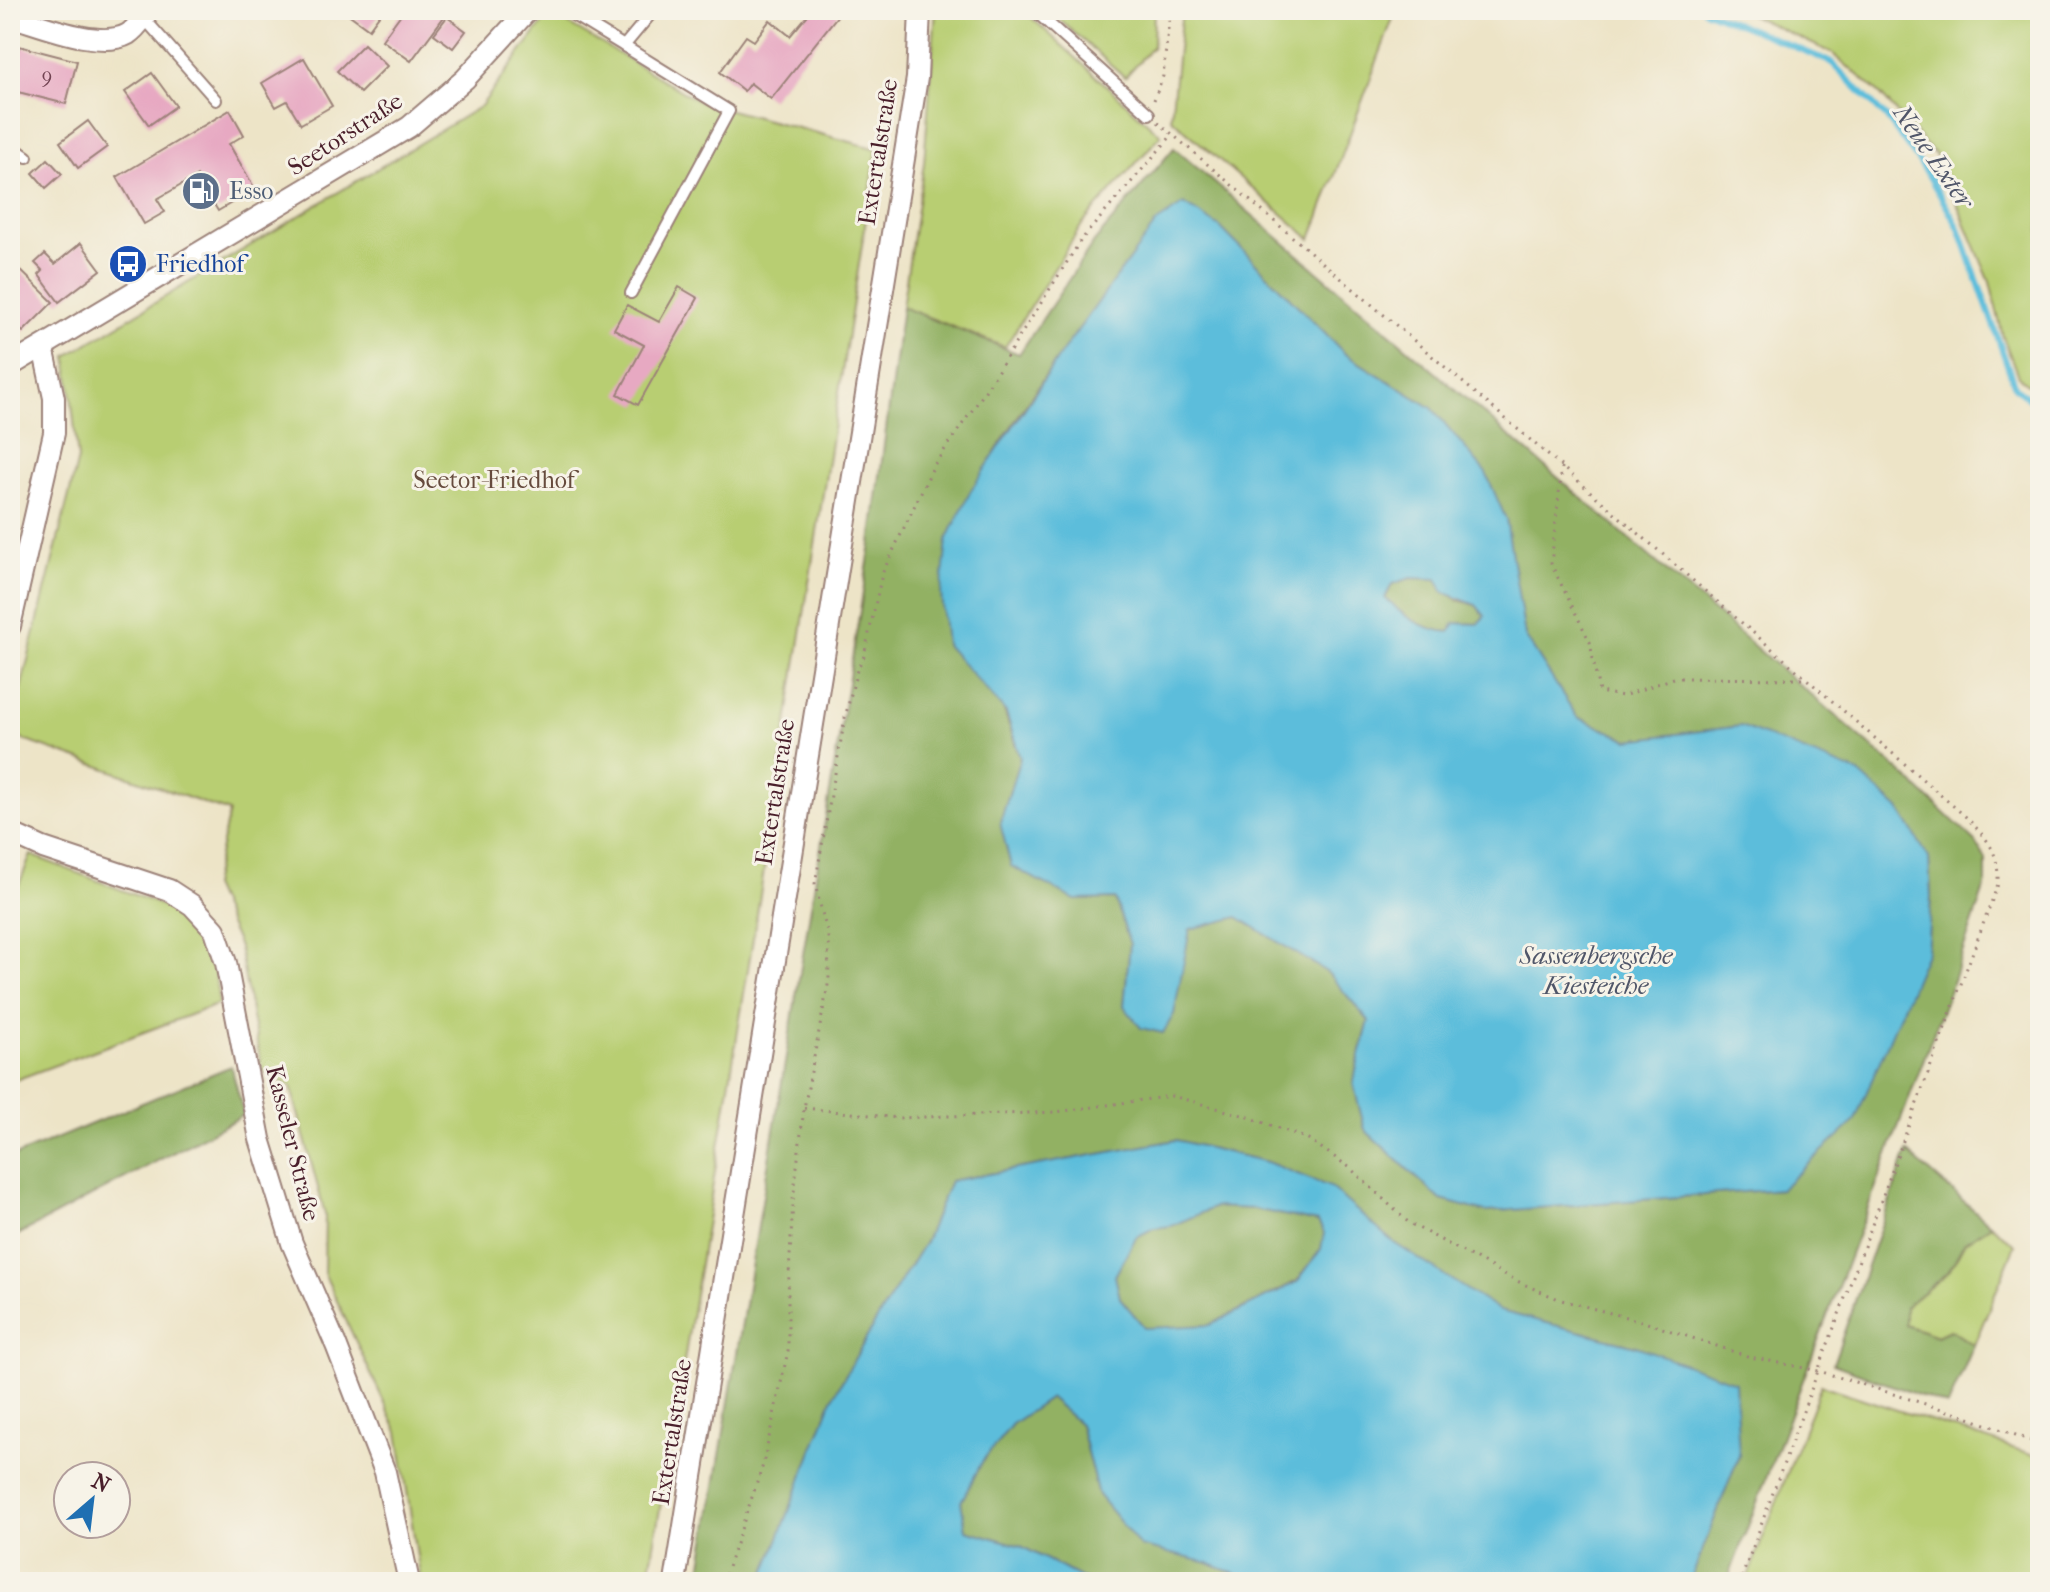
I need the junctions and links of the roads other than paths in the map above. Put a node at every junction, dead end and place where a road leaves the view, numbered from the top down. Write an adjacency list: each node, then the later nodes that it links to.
1 (528, 10): 14 (street, Seetorstraße)
2 (654, 10): 8 (lane)
3 (920, 10): 19 (street, Extertalstraße)
4 (1034, 10): 10 (lane)
5 (572, 12): 8 (lane)
6 (146, 14): 7 (street); 9 (lane)
7 (10, 16)
8 (624, 46): 13 (lane)
9 (216, 100)
10 (1149, 114)
11 (10, 145): 12 (lane)
12 (27, 157)
13 (631, 293)
14 (43, 347): 15 (street, Seetorstraße); 16 (street)
15 (10, 366)
16 (10, 626)
17 (10, 833): 18 (street, Kasseler Straße)
18 (409, 1582)
19 (675, 1582)

